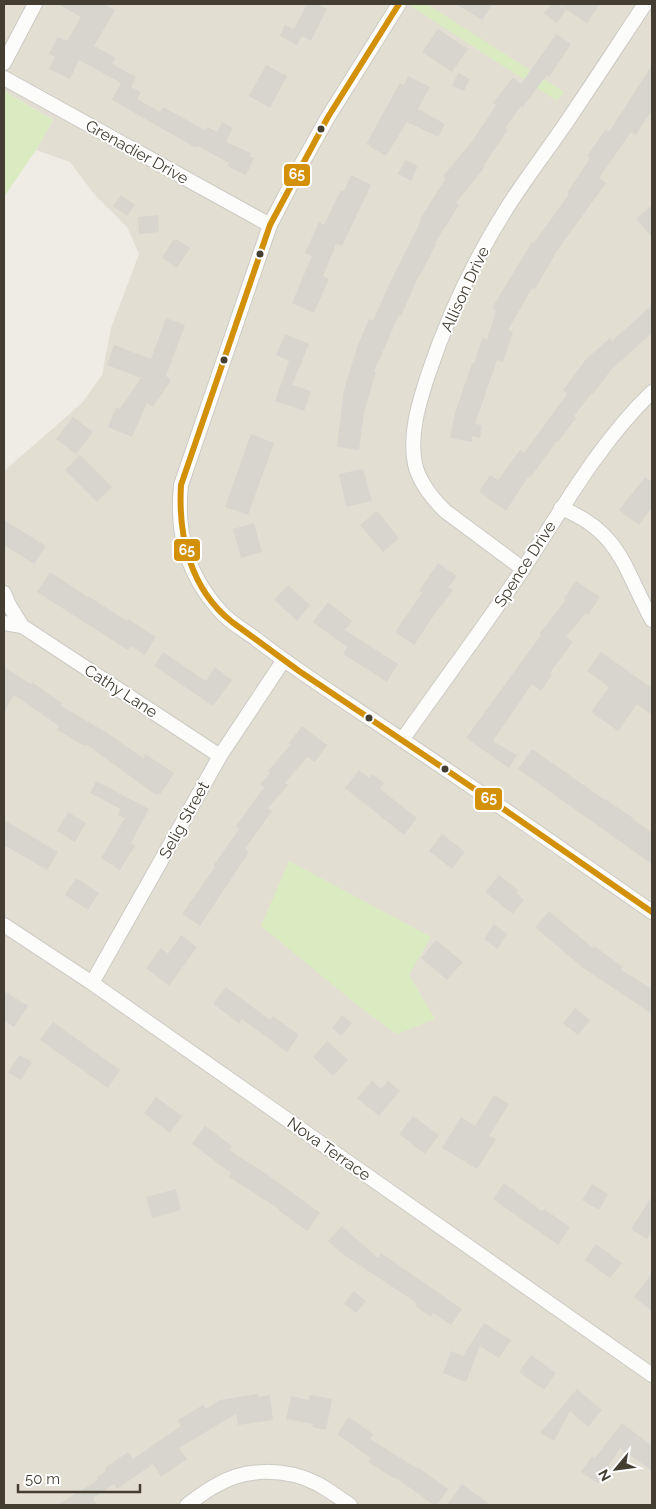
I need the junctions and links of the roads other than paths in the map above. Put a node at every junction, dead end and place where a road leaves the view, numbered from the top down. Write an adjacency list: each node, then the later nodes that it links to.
1 (35, 4): 4 (street)
2 (399, 4): 6 (street)
3 (645, 4): 9 (street, Allison Drive)
4 (4, 63)
5 (4, 78): 6 (street, Grenadier Drive)
6 (270, 225): 14 (street)
7 (652, 392): 8 (street, Spence Drive)
8 (561, 508): 9 (street, Spence Drive); 11 (street)
9 (523, 569): 15 (street, Spence Drive)
10 (4, 593): 13 (street, Cathy Lane)
11 (652, 620)
12 (4, 622): 13 (street, Cathy Lane)
13 (22, 626): 16 (street, Cathy Lane)
14 (283, 661): 15 (street); 16 (street, Selig Street)
15 (402, 740): 17 (street)
16 (220, 756): 19 (street, Selig Street)
17 (652, 912)
18 (4, 925): 19 (street, Nova Terrace)
19 (92, 983): 20 (street, Nova Terrace)
20 (652, 1375)
21 (186, 1505): 22 (street)
22 (350, 1505)

